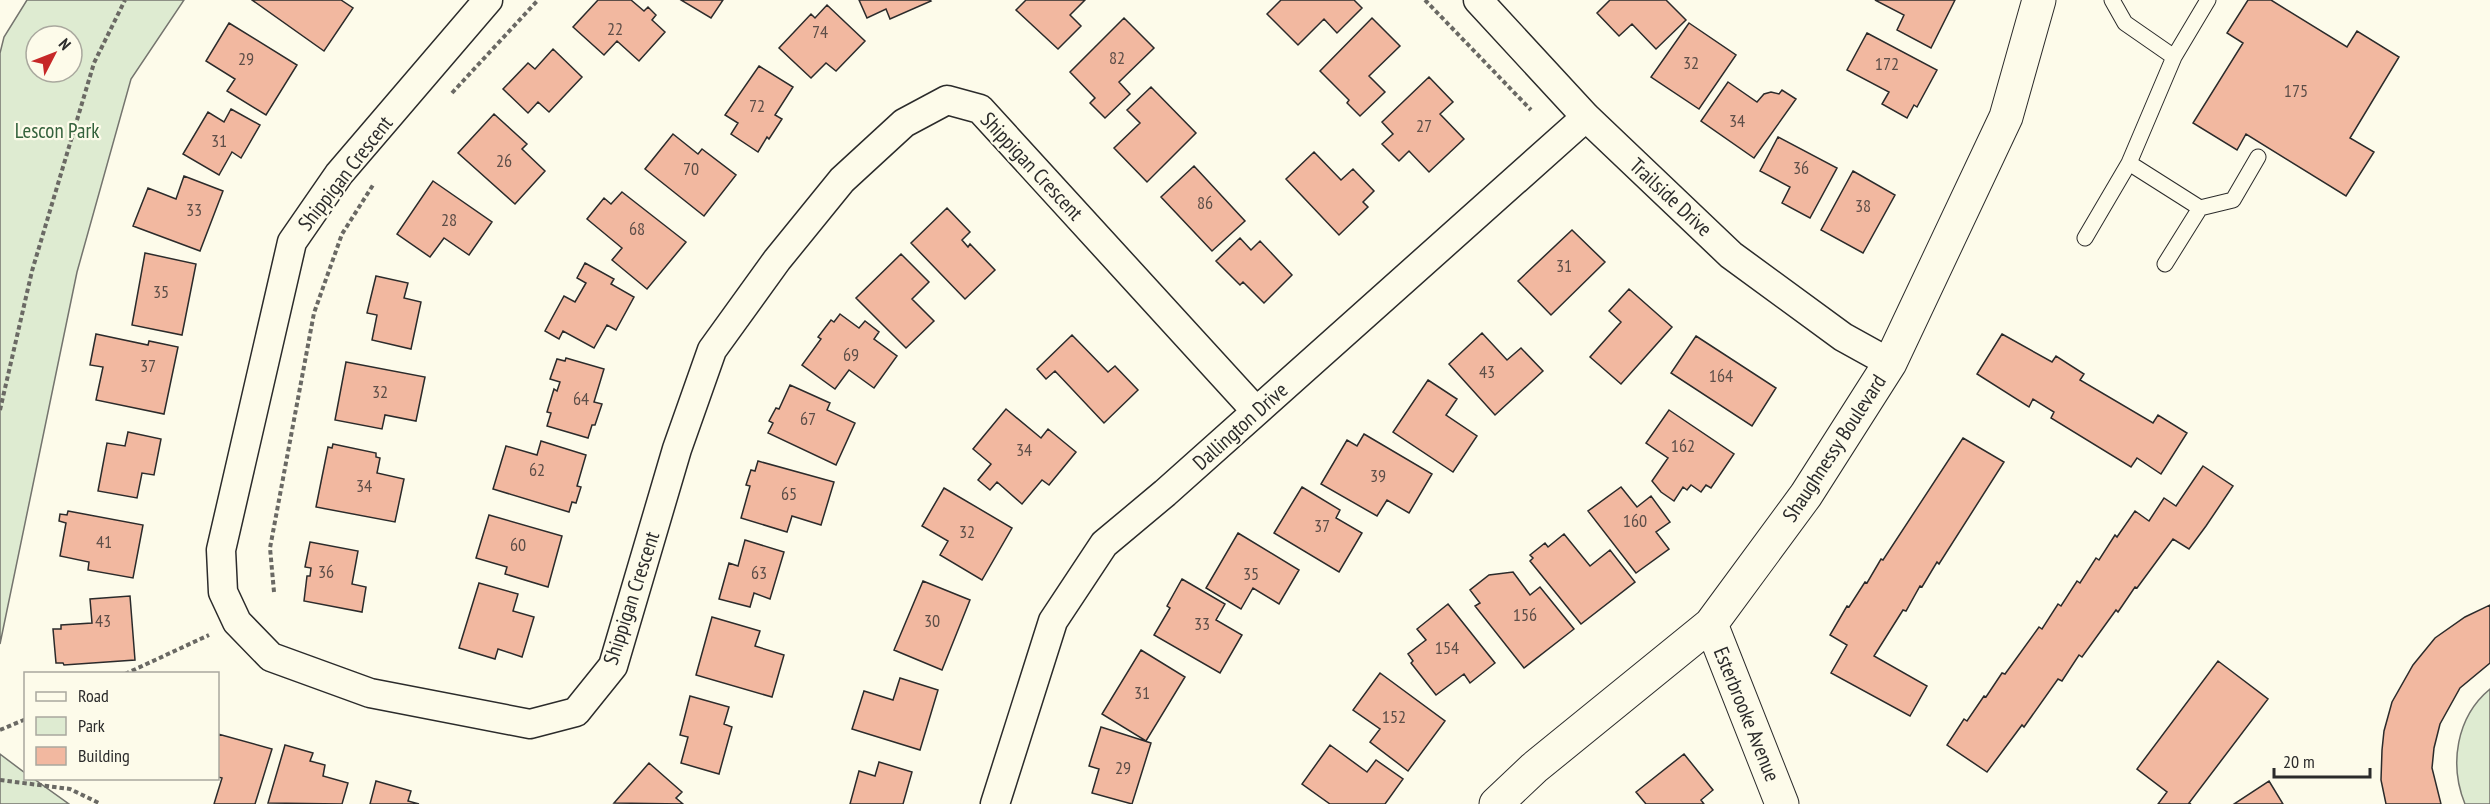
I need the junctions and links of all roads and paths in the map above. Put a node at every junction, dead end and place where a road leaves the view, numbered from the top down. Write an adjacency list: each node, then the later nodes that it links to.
1 (125, 0): 20 (path)
2 (488, 0): 23 (street, Shippigan Crescent)
3 (538, 0): 10 (path)
4 (1425, 0): 11 (path)
5 (1478, 0): 12 (street, Trailside Drive)
6 (2039, 0): 19 (street, Shaughnessy Boulevard)
7 (2112, 0): 9 (lane)
8 (2208, 0): 9 (lane)
9 (2174, 57): 14 (lane)
10 (451, 95)
11 (1531, 110)
12 (1586, 117): 19 (street, Trailside Drive); 21 (street, Dallington Drive)
13 (2258, 157): 16 (lane)
14 (2128, 163): 16 (lane); 17 (lane)
15 (375, 182): 22 (path)
16 (2200, 208): 18 (lane)
17 (2085, 238)
18 (2164, 264)
19 (1890, 363): 24 (street, Shaughnessy Boulevard)
20 (0, 410)
21 (1256, 411): 23 (street, Shippigan Crescent); 30 (street, Dallington Drive)
22 (274, 592)
23 (237, 622): 25 (path)
24 (1711, 624): 31 (street, Shaughnessy Boulevard); 32 (street, Esterbrooke Avenue)
25 (129, 672)
26 (24, 720): 27 (path)
27 (0, 730)
28 (0, 780): 29 (path)
29 (101, 804)
30 (995, 804)
31 (1496, 804)
32 (1782, 804)

